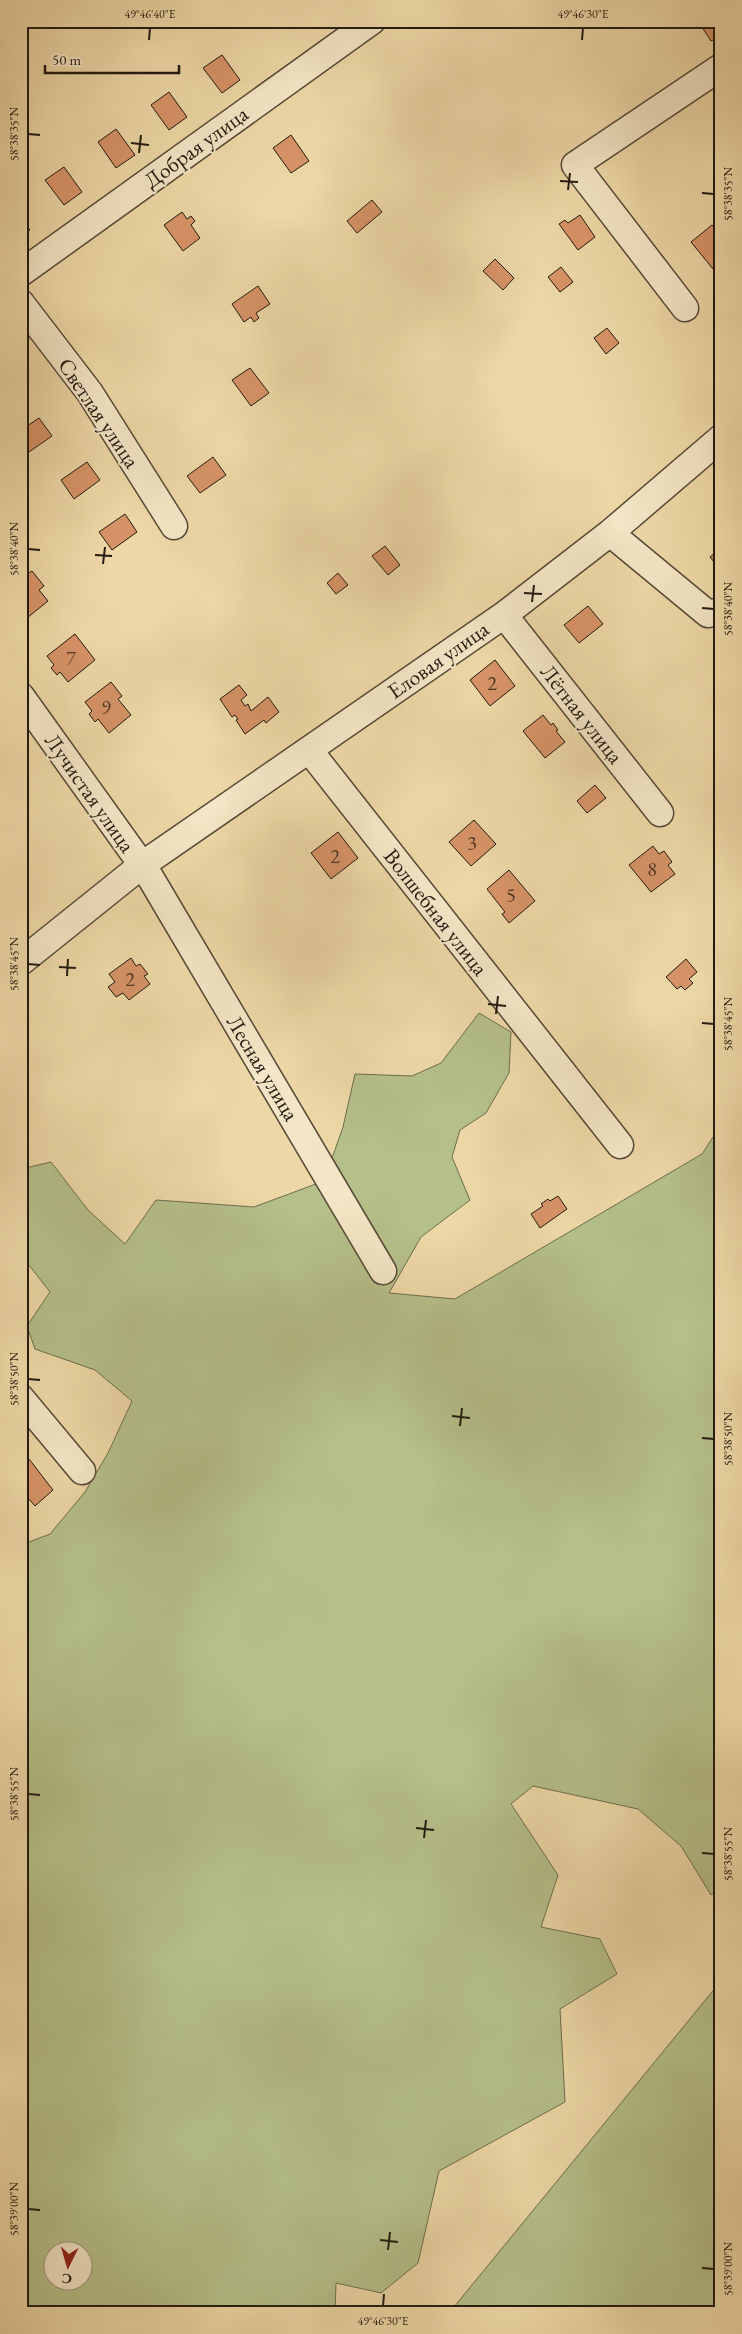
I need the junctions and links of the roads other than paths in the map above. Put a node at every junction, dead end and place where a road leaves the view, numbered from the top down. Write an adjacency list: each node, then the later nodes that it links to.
1 (372, 21): 2 (street, Добрая улица)
2 (341, 30): 4 (street, Добрая улица)
3 (721, 67): 6 (street)
4 (21, 273)
5 (21, 302): 8 (street, Светлая улица)
6 (685, 308)
7 (721, 438): 9 (street, Еловая улица)
8 (174, 526)
9 (610, 533): 10 (street); 11 (street, Еловая улица)
10 (721, 611)
11 (504, 615): 13 (street, Еловая улица); 14 (street, Лётная улица)
12 (21, 696): 15 (street, Лучистая улица)
13 (308, 750): 15 (street, Еловая улица); 17 (street, Волшебная улица)
14 (660, 813)
15 (143, 865): 16 (street, Еловая улица); 18 (street, Лесная улица)
16 (21, 962)
17 (620, 1145)
18 (383, 1271)
19 (21, 1398): 20 (street)
20 (82, 1471)

